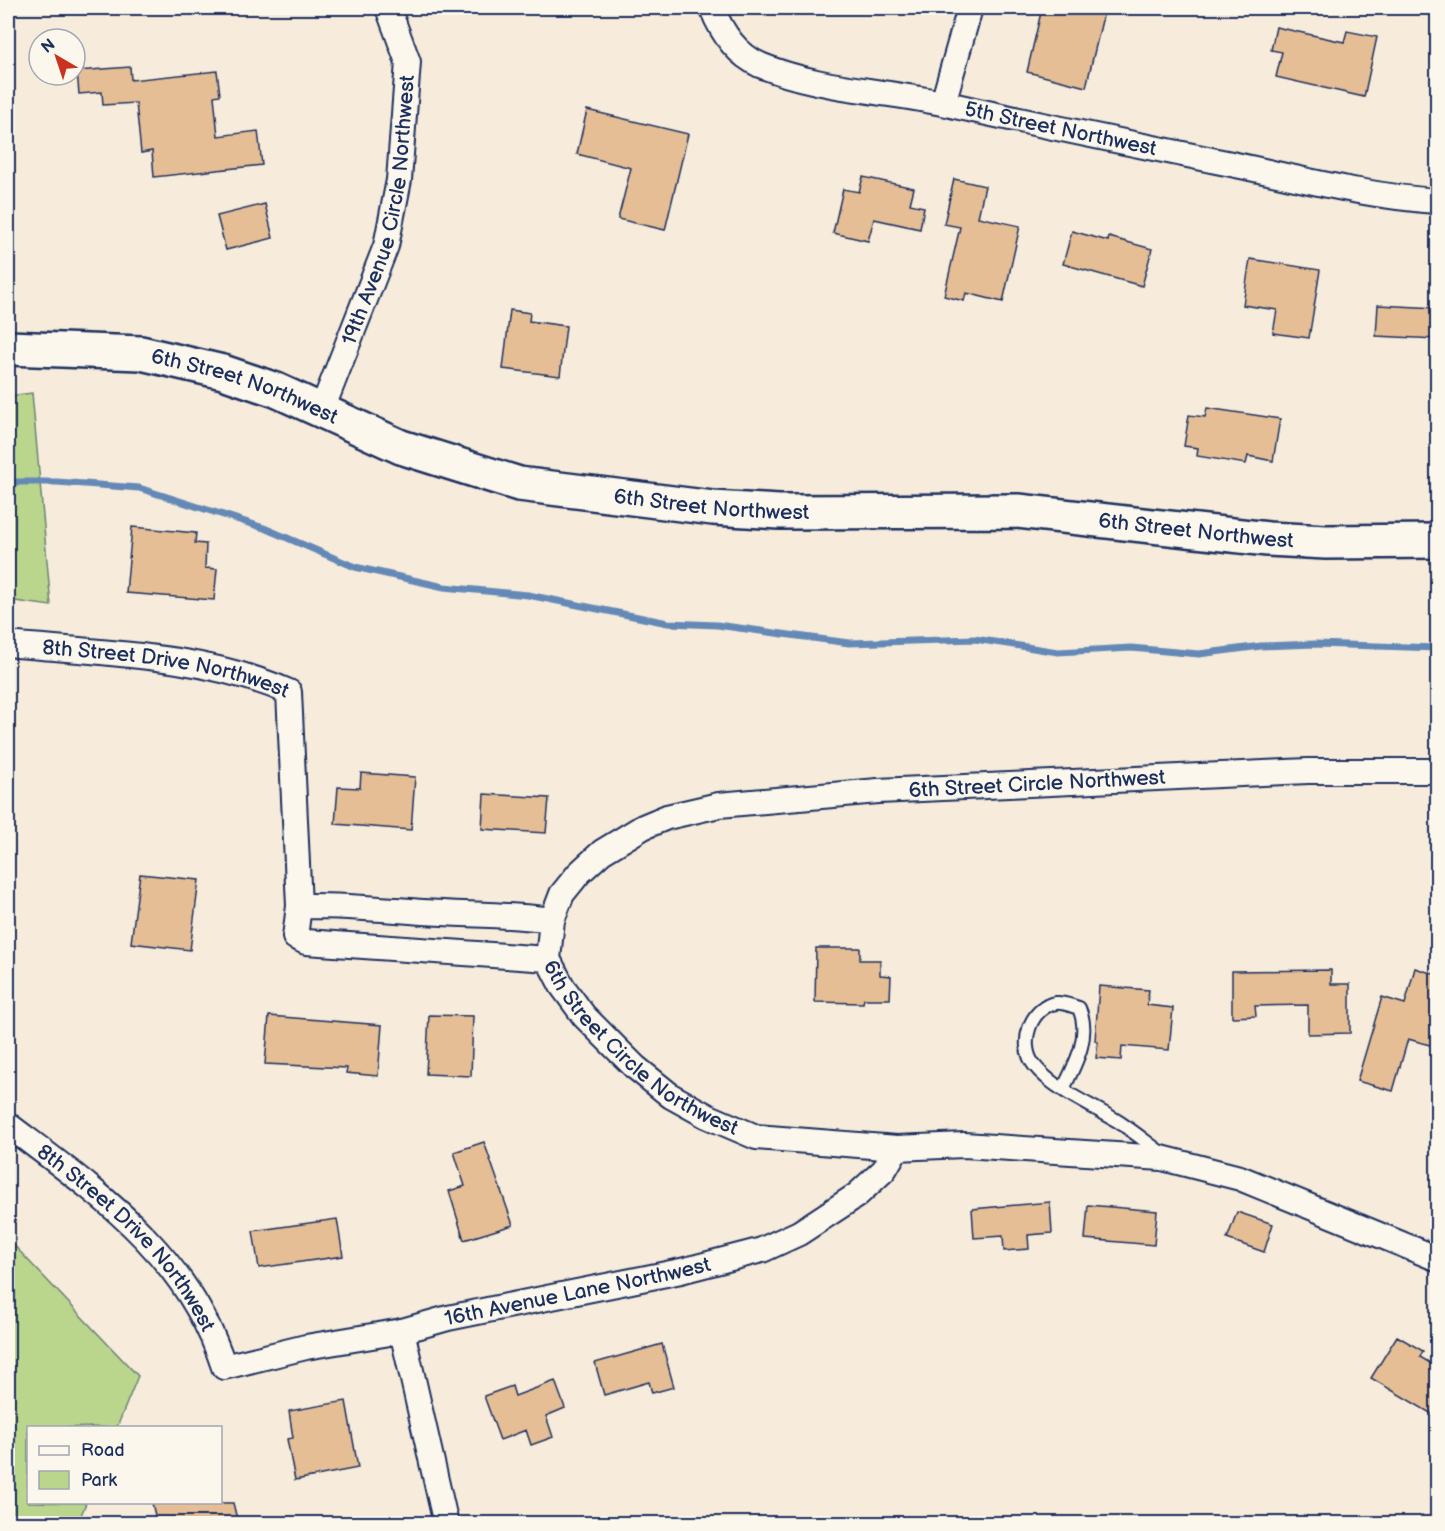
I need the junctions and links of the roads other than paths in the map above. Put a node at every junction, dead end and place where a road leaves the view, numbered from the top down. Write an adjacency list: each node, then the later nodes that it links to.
1 (388, 8): 7 (street, 19th Avenue Circle Northwest)
2 (712, 8): 4 (street, 5th Street Northwest)
3 (970, 8): 4 (street)
4 (943, 103): 5 (street, 5th Street Northwest)
5 (1437, 201)
6 (8, 348): 7 (street, 6th Street Northwest)
7 (321, 412): 8 (street, 6th Street Northwest)
8 (1437, 542)
9 (8, 644): 11 (street, 8th Street Drive Northwest)
10 (1437, 771): 12 (street, 6th Street Circle Northwest)
11 (299, 906): 12 (street); 13 (street)
12 (552, 921): 13 (street, 6th Street Circle Northwest)
13 (548, 959): 16 (street, 6th Street Circle Northwest)
14 (1063, 1089): 14 (lane); 17 (lane)
15 (8, 1125): 20 (street, 8th Street Drive Northwest)
16 (897, 1148): 17 (street, 6th Street Circle Northwest); 19 (street, 16th Avenue Lane Northwest)
17 (1172, 1161): 18 (street, 6th Street Circle Northwest)
18 (1437, 1259)
19 (402, 1331): 20 (street, 16th Avenue Lane Northwest); 21 (street)
20 (224, 1367)
21 (446, 1524)

